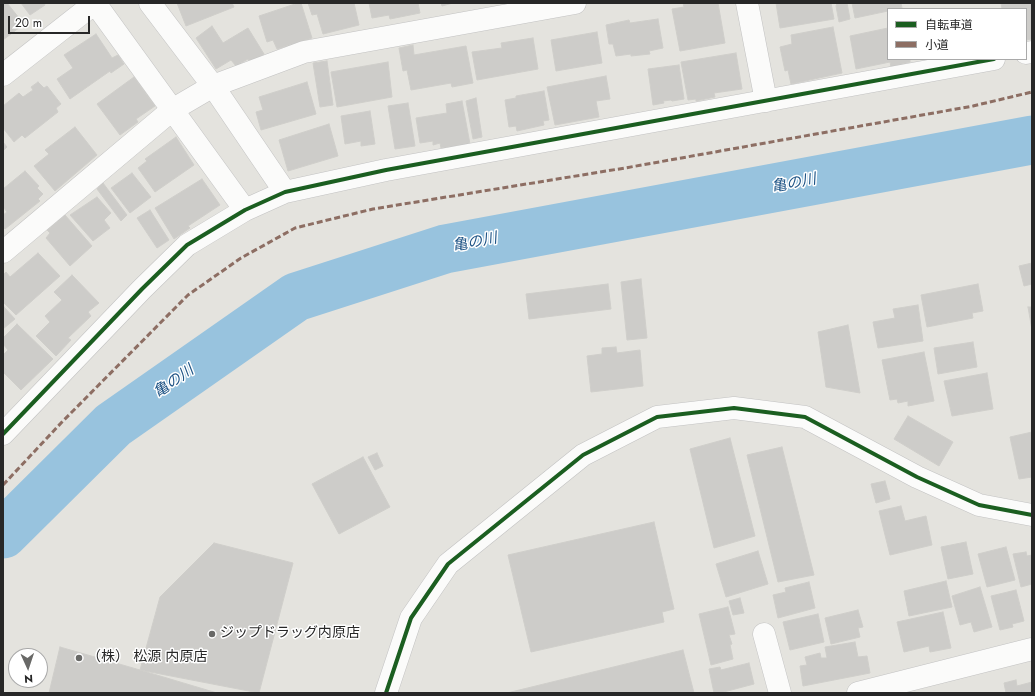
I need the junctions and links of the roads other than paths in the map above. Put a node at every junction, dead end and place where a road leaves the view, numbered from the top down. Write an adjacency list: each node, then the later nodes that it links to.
1 (95, 3): 6 (street); 9 (street)
2 (150, 3): 7 (street)
3 (575, 3): 7 (street)
4 (747, 3): 8 (street)
5 (989, 60): 8 (street)
6 (3, 75)
7 (213, 86): 9 (street); 10 (street)
8 (766, 101): 10 (street)
9 (172, 110): 11 (street); 12 (street)
10 (285, 192): 11 (street)
11 (245, 210): 13 (street)
12 (3, 252)
13 (3, 434)
14 (1032, 515): 17 (street)
15 (764, 634): 18 (street)
16 (1032, 649): 19 (street)
17 (386, 693)
18 (780, 693)
19 (858, 693)

